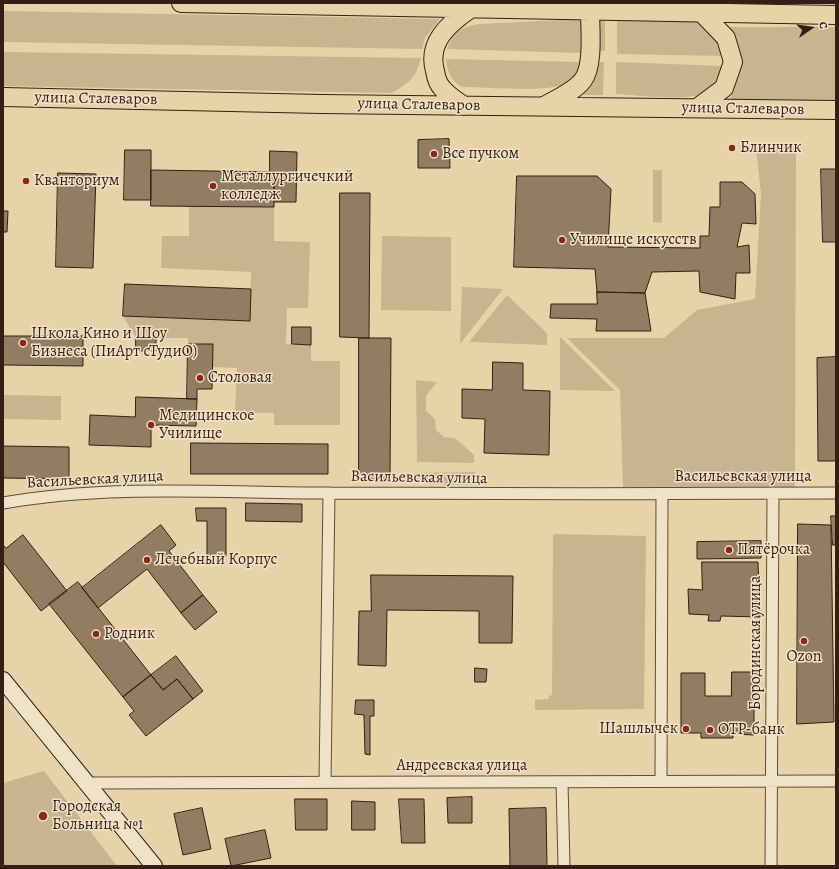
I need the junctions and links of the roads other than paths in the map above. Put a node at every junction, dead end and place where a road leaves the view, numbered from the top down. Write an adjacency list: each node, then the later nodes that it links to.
1 (181, 3): 4 (main road)
2 (560, 6): 3 (main road); 4 (main road)
3 (590, 7): 5 (main road); 9 (main road)
4 (470, 9): 8 (main road)
5 (702, 13): 6 (main road); 10 (main road)
6 (836, 15)
7 (3, 97): 8 (main road, улица Сталеваров)
8 (464, 106): 9 (main road, улица Сталеваров)
9 (544, 106): 10 (main road, улица Сталеваров)
10 (697, 108): 11 (main road, улица Сталеваров)
11 (836, 110)
12 (836, 492): 14 (street, Васильевская улица)
13 (328, 493): 15 (street, Васильевская улица); 16 (street, Васильевская улица); 21 (street)
14 (773, 493): 15 (street, Васильевская улица); 19 (street, Бородинская улица)
15 (662, 494): 18 (street)
16 (3, 503)
17 (3, 680): 23 (main road)
18 (661, 781): 19 (street, Андреевская улица); 22 (street, Андреевская улица)
19 (770, 781): 20 (street, Андреевская улица); 26 (street, Бородинская улица)
20 (836, 781)
21 (325, 782): 22 (street, Андреевская улица); 23 (street, Андреевская улица)
22 (562, 782): 25 (street)
23 (87, 783): 24 (main road)
24 (154, 866)
25 (564, 866)
26 (771, 866)

